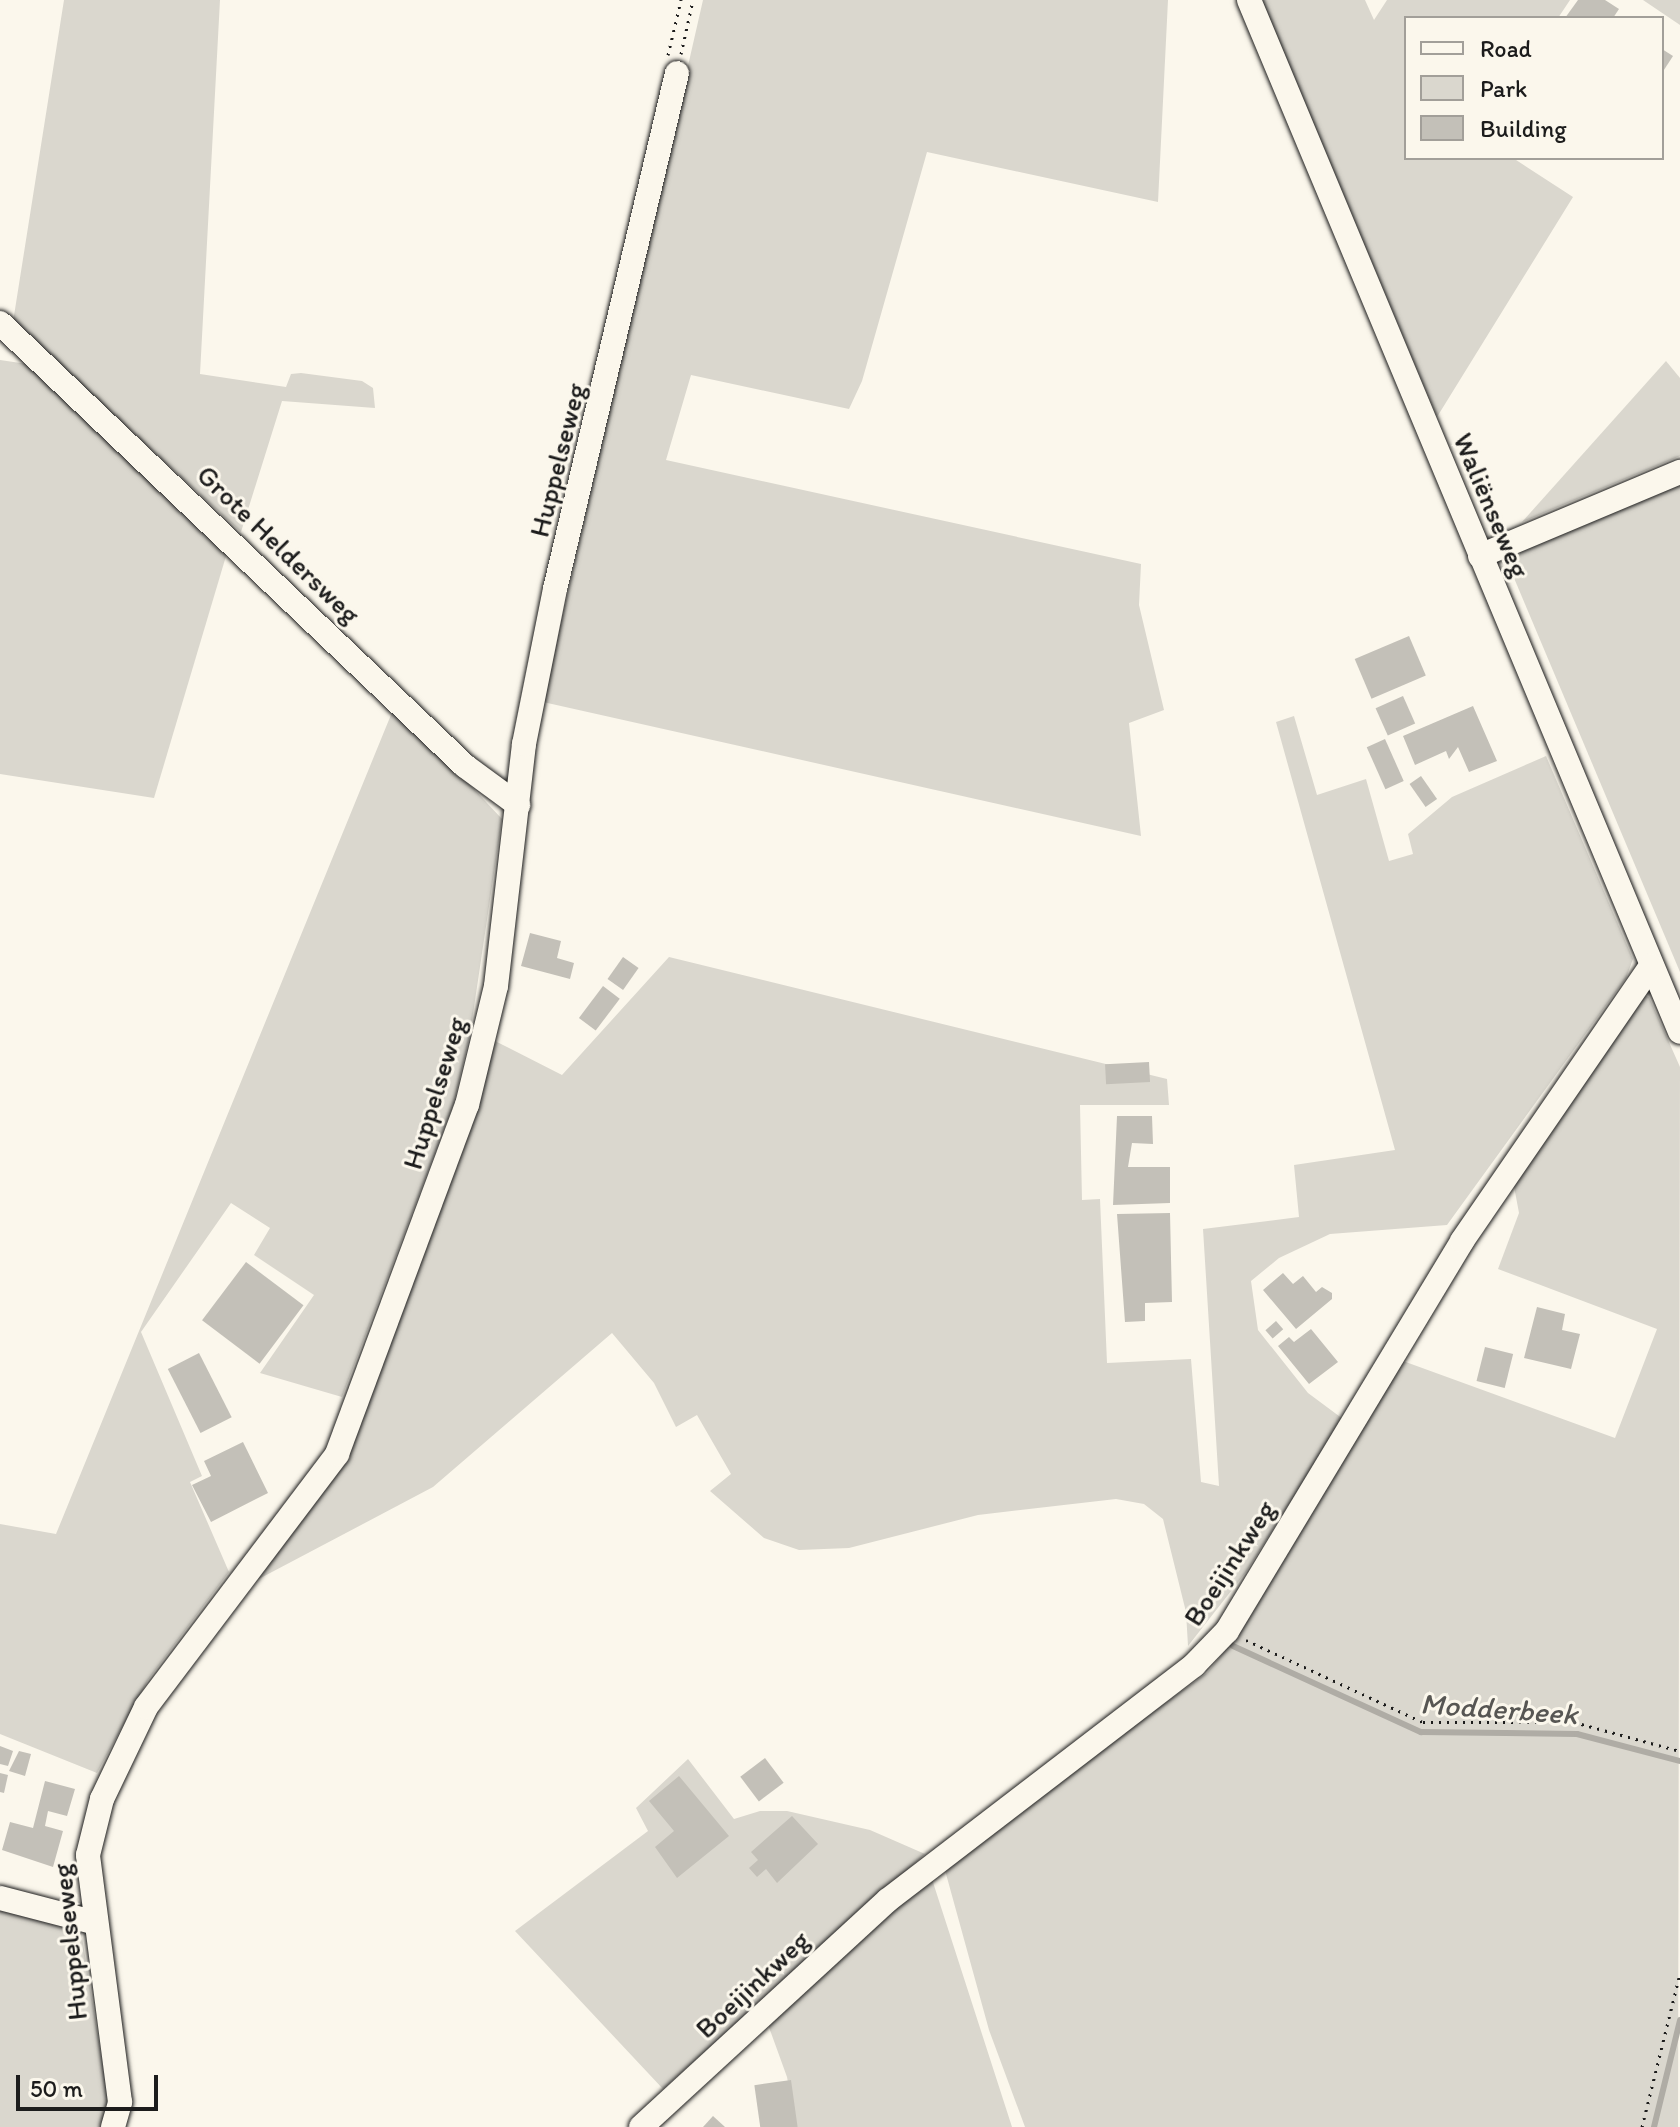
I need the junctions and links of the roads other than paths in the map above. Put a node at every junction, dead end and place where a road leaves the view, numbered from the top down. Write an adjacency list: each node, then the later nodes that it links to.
1 (1249, 0): 5 (street, Waliënseweg)
2 (677, 73): 6 (street, Huppelseweg)
3 (0, 323): 6 (street, Grote Heldersweg)
4 (1680, 472): 5 (street)
5 (1480, 556): 7 (street, Waliënseweg)
6 (518, 805): 10 (street, Huppelseweg)
7 (1651, 966): 8 (street, Waliënseweg); 12 (street, Boeijinkweg)
8 (1680, 1032)
9 (0, 1898): 10 (street)
10 (92, 1922): 11 (street, Huppelseweg)
11 (113, 2127)
12 (641, 2127)

